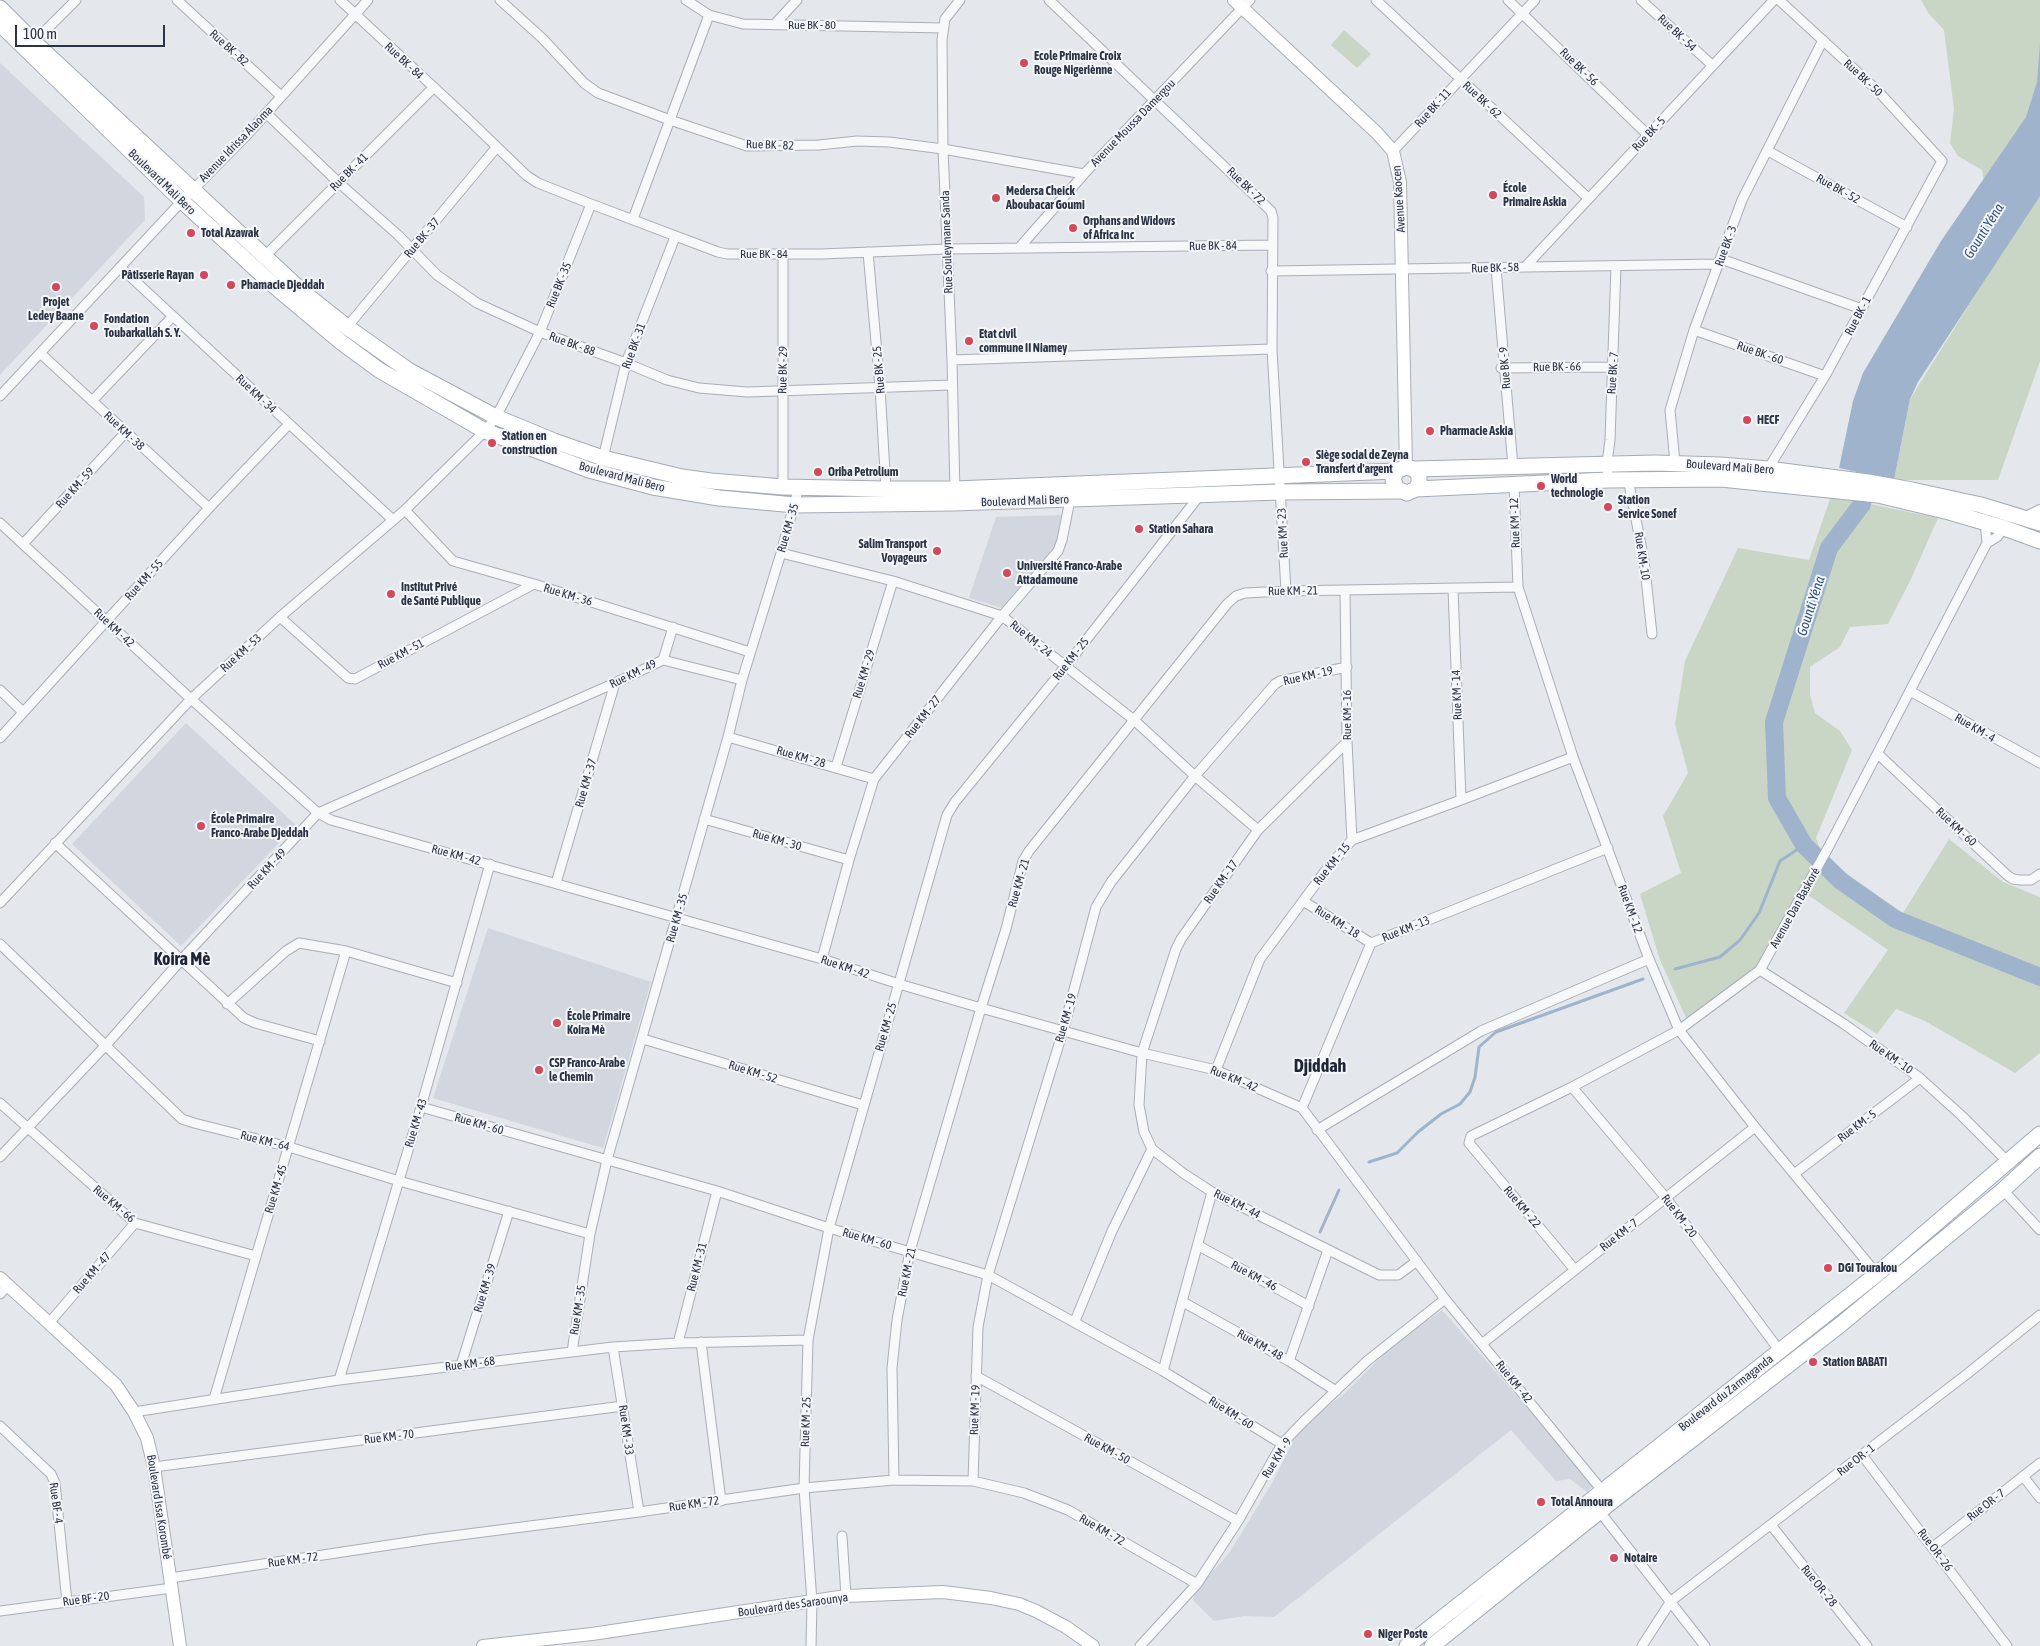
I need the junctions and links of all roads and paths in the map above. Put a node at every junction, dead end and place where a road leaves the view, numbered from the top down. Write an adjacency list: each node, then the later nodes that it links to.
1 (76, 0): 25 (street)
2 (177, 0): 29 (street, Rue BK - 82)
3 (340, 0): 19 (street, Rue BK - 84)
4 (368, 0): 19 (street, Avenue Idrissa Alaoma)
5 (500, 0): 32 (street, Rue BK - 82)
6 (686, 0): 20 (street, Rue BK - 80)
7 (798, 0): 22 (street)
8 (960, 0): 23 (street, Rue Souleymane Sanda)
9 (1049, 0): 30 (street, Rue BK - 72)
10 (1376, 0): 27 (street, Rue BK - 62)
11 (1508, 0): 18 (street, Rue BK - 56)
12 (1535, 0): 18 (street, Rue BK - 11)
13 (1641, 0): 26 (street, Rue BK - 54)
14 (1774, 0): 26 (street, Rue BK - 5)
15 (1779, 0): 24 (street, Rue BK - 50)
16 (1242, 3): 30 (street, Avenue Moussa Damergou); 36 (street, Avenue Kaocen)
17 (0, 8): 25 (main road, Boulevard Mali Bero)
18 (1522, 13): 27 (street, Rue BK - 11); 33 (street, Rue BK - 56)
19 (355, 14): 28 (street, Rue BK - 84); 29 (street, Avenue Idrissa Alaoma)
20 (709, 15): 22 (street, Rue BK - 80); 32 (street)
21 (0, 24): 43 (main road, Boulevard Mali Bero)
22 (774, 25): 23 (street, Rue BK - 80)
23 (943, 28): 35 (street, Rue Souleymane Sanda)
24 (1823, 40): 37 (street, Rue BK - 3); 38 (street, Rue BK - 50)
25 (34, 42): 41 (main road, Boulevard Mali Bero)
26 (1712, 65): 33 (street, Rue BK - 5)
27 (1460, 79): 36 (street, Rue BK - 11); 42 (street, Rue BK - 62)
28 (433, 88): 34 (street, Rue BK - 84); 40 (street, Rue BK - 41)
29 (282, 96): 31 (street, Avenue Idrissa Alaoma)
30 (1155, 100): 39 (street, Avenue Moussa Damergou); 48 (street, Rue BK - 72)
31 (266, 113): 40 (street, Rue BK - 88); 41 (street, Avenue Idrissa Alaoma)
32 (670, 120): 35 (street, Rue BK - 82); 45 (street)
33 (1648, 135): 42 (street, Rue BK - 5)
34 (496, 148): 44 (street, Rue BK - 84); 50 (street, Rue BK - 37)
35 (943, 149): 39 (street, Rue BK - 82); 51 (street, Rue Souleymane Sanda)
36 (1393, 151): 60 (street, Avenue Kaocen)
37 (1768, 151): 46 (street, Rue BK - 52); 55 (street, Rue BK - 3)
38 (1942, 161): 46 (street, Rue BK - 1)
39 (1084, 174): 49 (street, Avenue Moussa Damergou)
40 (338, 182): 50 (street, Rue BK - 88); 54 (street, Rue BK - 41)
41 (192, 190): 43 (street, Avenue Idrissa Alaoma); 54 (main road, Boulevard Mali Bero)
42 (1588, 198): 58 (street, Rue BK - 5)
43 (182, 201): 57 (street, Avenue Idrissa Alaoma); 82 (main road, Boulevard Mali Bero)
44 (591, 204): 45 (street, Rue BK - 84); 66 (street, Rue BK - 35)
45 (633, 219): 47 (street, Rue BK - 84)
46 (1907, 227): 62 (street, Rue BK - 1)
47 (675, 237): 53 (street, Rue BK - 84); 70 (street, Rue BK - 31)
48 (1272, 245): 49 (street, Rue BK - 84); 61 (street, Rue BK - 72)
49 (1018, 248): 51 (street, Rue BK - 84)
50 (412, 249): 64 (street, Rue BK - 37); 66 (street, Rue BK - 88)
51 (947, 249): 52 (street, Rue BK - 84); 69 (street, Rue Souleymane Sanda)
52 (868, 252): 53 (street, Rue BK - 84); 75 (street, Rue BK - 25)
53 (783, 254): 76 (street, Rue BK - 29)
54 (265, 256): 64 (main road, Boulevard Mali Bero)
55 (1720, 262): 56 (street, Rue BK - 58); 62 (street, Rue BK - 58); 65 (street, Rue BK - 3)
56 (1616, 266): 58 (street, Rue BK - 58); 71 (street, Rue BK - 7)
57 (120, 267): 63 (street, Rue KM - 34); 68 (street, Avenue Idrissa Alaoma)
58 (1525, 267): 59 (street, Rue BK - 58)
59 (1496, 268): 60 (street, Rue BK - 58); 72 (street, Rue BK - 9)
60 (1402, 269): 61 (street, Rue BK - 58); 88 (street, Avenue Kaocen)
61 (1271, 271): 67 (street, Rue BK - 72)
62 (1862, 309): 73 (street, Rue BK - 1)
63 (173, 316): 78 (street); 80 (street, Rue KM - 34)
64 (347, 327): 79 (main road, Boulevard Mali Bero)
65 (1694, 330): 73 (street, Rue BK - 60); 85 (street, Rue BK - 3)
66 (540, 332): 70 (street, Rue BK - 88); 79 (street, Rue BK - 35)
67 (1272, 349): 69 (street); 89 (street, Rue BK - 72)
68 (40, 352): 77 (street, Avenue Idrissa Alaoma); 78 (street, Rue KM - 38)
69 (952, 360): 74 (street, Rue Souleymane Sanda)
70 (626, 363): 76 (street, Rue BK - 88); 83 (street, Rue BK - 31)
71 (1614, 367): 72 (street, Rue BK - 66); 84 (street, Rue BK - 7)
72 (1503, 368): 86 (street, Rue BK - 9)
73 (1825, 376): 87 (street, Rue BK - 1)
74 (952, 385): 75 (street, Rue BK - 88); 104 (street, Rue Souleymane Sanda)
75 (880, 387): 76 (street, Rue BK - 88); 97 (street, Rue BK - 25)
76 (782, 391): 95 (street, Rue BK - 29)
77 (0, 396)
78 (92, 401): 81 (street, Rue KM - 38)
79 (496, 417): 82 (street, Rue KM - 53); 83 (main road, Boulevard Mali Bero)
80 (289, 424): 108 (street, Rue KM - 55); 111 (street, Rue KM - 34)
81 (126, 432): 108 (street, Rue KM - 38); 118 (street, Rue KM - 59)
82 (485, 432): 107 (main road, Boulevard Mali Bero); 109 (street, Rue KM - 53)
83 (603, 458): 95 (main road, Boulevard Mali Bero)
84 (1607, 463): 85 (main road, Boulevard Mali Bero); 86 (main road, Boulevard Mali Bero); 91 (street, Rue BK - 7)
85 (1675, 463): 87 (main road, Boulevard Mali Bero)
86 (1513, 467): 88 (main road, Boulevard Mali Bero)
87 (1768, 468): 94 (main road, Boulevard Mali Bero)
88 (1405, 469): 89 (main road, Boulevard Mali Bero); 99 (main road); 101 (main road)
89 (1279, 476): 90 (main road, Boulevard Mali Bero); 102 (street, Rue KM - 23)
90 (1143, 480): 98 (main road, Boulevard Mali Bero); 105 (main road)
91 (1608, 480): 92 (main road, Boulevard Mali Bero); 93 (main road, Boulevard Mali Bero)
92 (1628, 480): 94 (main road, Boulevard Mali Bero); 130 (street, Rue KM- 10)
93 (1514, 484): 99 (main road, Boulevard Mali Bero); 122 (street, Rue KM - 12)
94 (1856, 486): 100 (main road, Boulevard Mali Bero)
95 (783, 487): 96 (main road, Boulevard Mali Bero)
96 (799, 487): 97 (main road, Boulevard Mali Bero); 107 (street, Rue KM - 35)
97 (886, 489): 104 (main road, Boulevard Mali Bero)
98 (1117, 489): 104 (main road, Boulevard Mali Bero); 105 (main road, Boulevard Mali Bero); 106 (main road, Boulevard Mali Bero)
99 (1416, 489): 101 (main road)
100 (1878, 489): 112 (main road, Boulevard Mali Bero); 113 (main road, Boulevard Mali Bero)
101 (1400, 491): 102 (main road, Boulevard Mali Bero)
102 (1280, 492): 103 (main road, Boulevard Mali Bero); 124 (street, Rue KM - 23)
103 (1200, 495): 105 (main road, Boulevard Mali Bero); 133 (street, Rue KM - 25)
104 (954, 496): 106 (main road, Boulevard Mali Bero); 107 (main road, Boulevard Mali Bero)
105 (1147, 496)
106 (1070, 500): 126 (street, Rue KM - 27)
107 (795, 505): 119 (street, Rue KM - 35)
108 (209, 508): 128 (street, Rue KM - 55)
109 (406, 510): 111 (street, Rue KM - 53); 121 (street, Rue KM - 36)
110 (2040, 511): 112 (street)
111 (393, 520): 127 (street, Rue KM - 53)
112 (2033, 521)
113 (1985, 522): 115 (main road, Boulevard Mali Bero); 117 (street)
114 (0, 523): 118 (street, Rue KM - 42)
115 (2004, 528): 116 (main road, Boulevard Mali Bero); 117 (street, Avenue Dan Baskoré)
116 (2040, 541)
117 (1987, 543): 138 (street, Avenue Dan Baskoré)
118 (23, 544): 128 (street, Rue KM - 42)
119 (781, 553): 120 (street, Rue KM - 24); 131 (street, Rue KM - 35)
120 (893, 582): 126 (street, Rue KM - 24); 148 (street, Rue KM - 29)
121 (534, 584): 127 (street, Rue KM - 51); 129 (street, Rue KM - 36)
122 (1518, 587): 123 (street, Rue KM - 21); 146 (street, Rue KM - 12)
123 (1453, 589): 125 (street, Rue KM - 21); 151 (street, Rue KM - 14)
124 (1286, 591): 125 (street, Rue KM - 21); 141 (street, Rue KM - 21)
125 (1345, 591): 134 (street, Rue KM - 16)
126 (1002, 616): 133 (street, Rue KM - 24); 150 (street, Rue KM - 27)
127 (280, 617): 139 (street, Rue KM - 53)
128 (106, 621): 139 (street, Rue KM - 42); 140 (street, Rue KM - 55)
129 (672, 627): 131 (street, Rue KM - 36); 132 (street, Rue KM - 49)
130 (1652, 634)
131 (750, 652): 135 (street, Rue KM - 35)
132 (663, 660): 135 (street, Rue KM - 49); 136 (street, Rue KM - 49)
133 (1065, 667): 141 (street, Rue KM - 24); 173 (street, Rue KM - 25)
134 (1347, 667): 144 (street, Rue KM - 16); 149 (street, Rue KM - 19)
135 (742, 680): 142 (street, Rue KM - 35)
136 (615, 683): 152 (street, Rue KM - 49); 161 (street, Rue KM - 37)
137 (0, 690): 140 (street)
138 (1910, 691): 145 (street, Avenue Dan Baskoré); 147 (street, Rue KM - 4)
139 (191, 699): 152 (street, Rue KM - 42); 156 (street, Rue KM - 53)
140 (23, 712): 143 (street, Rue KM - 55)
141 (1134, 720): 149 (street, Rue KM - 24); 175 (street, Rue KM - 21)
142 (728, 737): 148 (street, Rue KM - 28); 153 (street, Rue KM - 35)
143 (0, 738)
144 (1348, 742): 154 (street, Rue KM - 17); 155 (street, Rue KM - 16)
145 (1878, 754): 160 (street, Rue KM - 60); 171 (street, Avenue Dan Baskoré)
146 (1573, 757): 151 (street, Rue KM - 15); 157 (street, Rue KM - 12)
147 (2040, 763)
148 (836, 767): 150 (street, Rue KM - 28)
149 (1195, 776): 154 (street, Rue KM - 24); 177 (street, Rue KM - 19)
150 (874, 779): 158 (street, Rue KM - 27)
151 (1462, 800): 155 (street, Rue KM - 15)
152 (318, 813): 159 (street, Rue KM - 42); 168 (street, Rue KM - 49)
153 (704, 820): 158 (street, Rue KM - 30); 164 (street, Rue KM - 35)
154 (1258, 830): 181 (street, Rue KM - 17)
155 (1352, 840): 162 (street, Rue KM - 15)
156 (55, 843): 163 (street, Rue KM - 53); 168 (street)
157 (1608, 848): 165 (street, Rue KM - 13); 170 (street, Rue KM - 12)
158 (849, 860): 169 (street, Rue KM - 27)
159 (490, 864): 161 (street, Rue KM - 42); 172 (street, Rue KM - 43)
160 (2040, 874)
161 (556, 883): 164 (street, Rue KM - 42)
162 (1303, 901): 165 (street, Rue KM - 18); 182 (street, Rue KM - 15)
163 (0, 903)
164 (677, 918): 169 (street, Rue KM - 42); 178 (street, Rue KM - 35)
165 (1371, 943): 188 (street, Rue KM - 13)
166 (0, 944): 180 (street, Rue KM - 64)
167 (346, 951): 172 (street); 174 (street); 179 (street, Rue KM - 45)
168 (182, 959): 174 (street); 180 (street, Rue KM - 49)
169 (822, 959): 173 (street, Rue KM - 42)
170 (1649, 959): 176 (street, Rue KM - 12); 191 (street)
171 (1760, 970): 176 (street, Avenue Dan Baskoré); 183 (street, Rue KM - 10)
172 (457, 983): 187 (street, Rue KM - 43)
173 (899, 984): 175 (street, Rue KM - 42); 186 (street, Rue KM - 25)
174 (227, 1004): 179 (street)
175 (981, 1008): 177 (street, Rue KM - 42); 215 (street, Rue KM - 21)
176 (1679, 1030): 184 (street, Avenue Dan Baskoré); 189 (street, Rue KM - 12)
177 (1063, 1031): 181 (street, Rue KM - 42); 220 (street, Rue KM - 19)
178 (642, 1039): 186 (street, Rue KM - 52); 198 (street, Rue KM - 35)
179 (320, 1041): 194 (street, Rue KM - 45)
180 (106, 1045): 190 (street, Rue KM - 49); 194 (street, Rue KM - 64)
181 (1142, 1053): 182 (street, Rue KM - 42); 195 (street)
182 (1216, 1070): 188 (street, Rue KM - 42)
183 (1920, 1078): 199 (street, Rue KM - 10); 200 (street, Rue KM - 5)
184 (1572, 1087): 193 (street, Avenue Dan Baskoré); 205 (street, Rue KM - 20)
185 (0, 1103): 190 (street, Rue KM - 66)
186 (863, 1105): 208 (street, Rue KM - 25)
187 (421, 1107): 198 (street, Rue KM - 60); 201 (street, Rue KM - 43)
188 (1302, 1108): 191 (street, Rue KM - 42)
189 (1755, 1127): 200 (street, Rue KM - 12); 205 (street, Rue KM - 7)
190 (28, 1129): 197 (street, Rue KM - 49); 207 (street, Rue KM - 66)
191 (1317, 1130): 217 (street, Rue KM - 42)
192 (2040, 1134): 199 (main road, Boulevard du Zarmaganda)
193 (1469, 1143): 218 (street, Rue KM - 22)
194 (289, 1148): 201 (street, Rue KM - 64); 216 (street, Rue KM - 45)
195 (1152, 1149): 204 (street, Rue KM - 44); 226 (street)
196 (2040, 1156): 202 (main road, Boulevard du Zarmaganda)
197 (0, 1157)
198 (607, 1160): 203 (street, Rue KM - 60); 210 (street, Rue KM - 35)
199 (2008, 1162): 211 (main road, Boulevard du Zarmaganda)
200 (1794, 1174): 219 (street, Rue KM - 12)
201 (399, 1181): 206 (street, Rue KM - 64); 239 (street, Rue KM - 43)
202 (2003, 1190): 209 (street); 213 (main road, Boulevard du Zarmaganda)
203 (717, 1191): 208 (street, Rue KM - 60); 230 (street, Rue KM - 31)
204 (1212, 1192): 212 (street); 214 (street, Rue KM - 44)
205 (1666, 1198): 218 (street, Rue KM - 7); 233 (street, Rue KM - 20)
206 (509, 1211): 210 (street, Rue KM - 64); 236 (street, Rue KM - 39)
207 (135, 1223): 216 (street, Rue KM - 66); 227 (street, Rue KM - 47)
208 (829, 1228): 215 (street, Rue KM - 60); 228 (street, Rue KM - 25)
209 (2040, 1230)
210 (590, 1234): 234 (street, Rue KM - 35)
211 (1924, 1234): 213 (main road); 219 (main road, Boulevard du Zarmaganda)
212 (1199, 1246): 223 (street); 224 (street, Rue KM - 46)
213 (1933, 1249): 255 (main road, Boulevard du Zarmaganda)
214 (1328, 1250): 217 (street, Rue KM - 44); 224 (street)
215 (910, 1252): 220 (street, Rue KM - 60); 250 (street, Rue KM - 21)
216 (256, 1256): 241 (street, Rue KM - 45)
217 (1417, 1261): 222 (street, Rue KM - 42)
218 (1575, 1270): 231 (street, Rue KM - 7)
219 (1877, 1274): 233 (main road, Boulevard du Zarmaganda)
220 (988, 1275): 226 (street, Rue KM - 60); 238 (street, Rue KM - 19)
221 (3, 1285): 227 (street, Boulevard Issa Korombé)
222 (1445, 1299): 231 (street, Rue KM - 42); 240 (street, Rue KM - 9)
223 (1183, 1302): 235 (street, Rue KM - 48); 237 (street)
224 (1309, 1306): 235 (street)
225 (2040, 1315): 246 (street, Rue OR - 1)
226 (1075, 1321): 237 (street, Rue KM - 60)
227 (49, 1323): 243 (street, Boulevard Issa Korombé)
228 (808, 1340): 229 (street, Rue KM - 68); 252 (street, Rue KM - 25)
229 (701, 1342): 230 (street, Rue KM - 68); 254 (street)
230 (678, 1343): 232 (street, Rue KM - 68)
231 (1483, 1344): 255 (street, Rue KM - 42)
232 (614, 1347): 234 (street, Rue KM - 68); 242 (street, Rue KM - 33)
233 (1779, 1350): 255 (main road, Boulevard du Zarmaganda)
234 (572, 1352): 236 (street, Rue KM - 68)
235 (1289, 1361): 240 (street, Rue KM - 48)
236 (461, 1365): 239 (street, Rue KM - 68)
237 (1163, 1371): 245 (street, Rue KM - 60)
238 (976, 1376): 251 (street, Rue KM - 19); 257 (street, Rue KM - 50)
239 (339, 1380): 241 (street, Rue KM - 68)
240 (1336, 1391): 245 (street, Rue KM - 9)
241 (214, 1399): 243 (street, Rue KM - 68)
242 (623, 1406): 248 (street, Rue KM - 70); 256 (street, Rue KM - 33)
243 (134, 1412): 248 (street, Boulevard Issa Korombé)
244 (0, 1426): 265 (street, Rue BF - 4)
245 (1282, 1444): 257 (street, Rue KM - 9)
246 (1862, 1456): 258 (street, Rue OR - 1); 260 (street, Rue OR - 26)
247 (2040, 1463): 249 (street, Rue OR - 7)
248 (154, 1467): 261 (street, Boulevard Issa Korombé)
249 (2023, 1476): 253 (street); 260 (street, Rue OR - 7)
250 (894, 1480): 251 (street, Rue KM - 72); 252 (street, Rue KM - 72)
251 (973, 1481): 262 (street, Rue KM - 72)
252 (804, 1488): 254 (street, Rue KM - 72); 266 (street, Rue KM - 25)
253 (2040, 1498)
254 (721, 1500): 256 (street, Rue KM - 72)
255 (1604, 1502): 264 (street, Rue KM - 42); 273 (main road, Boulevard du Zarmaganda); 274 (main road, Boulevard du Zarmaganda)
256 (638, 1512): 261 (street, Rue KM - 72)
257 (1238, 1522): 262 (street, Rue KM - 9)
258 (1770, 1525): 264 (street, Rue OR - 1); 277 (street, Rue OR - 28)
259 (842, 1536): 263 (street)
260 (1933, 1547): 278 (street, Rue OR - 26)
261 (171, 1583): 265 (street, Rue BF - 20); 268 (street, Boulevard Issa Korombé)
262 (1197, 1584): 272 (street, Rue KM - 9)
263 (846, 1596): 266 (street, Boulevard des Saraounya); 271 (street, Boulevard des Saraounya)
264 (1670, 1601): 275 (street); 276 (street, Rue KM - 42)
265 (67, 1602): 267 (street, Rue BF - 20)
266 (812, 1602): 269 (street, Boulevard des Saraounya); 270 (street, Rue KM - 25)
267 (0, 1611)
268 (180, 1646)
269 (483, 1646)
270 (811, 1646)
271 (1094, 1646)
272 (1140, 1646)
273 (1407, 1646)
274 (1432, 1646)
275 (1642, 1646)
276 (1705, 1646)
277 (1867, 1646)
278 (2008, 1646)

